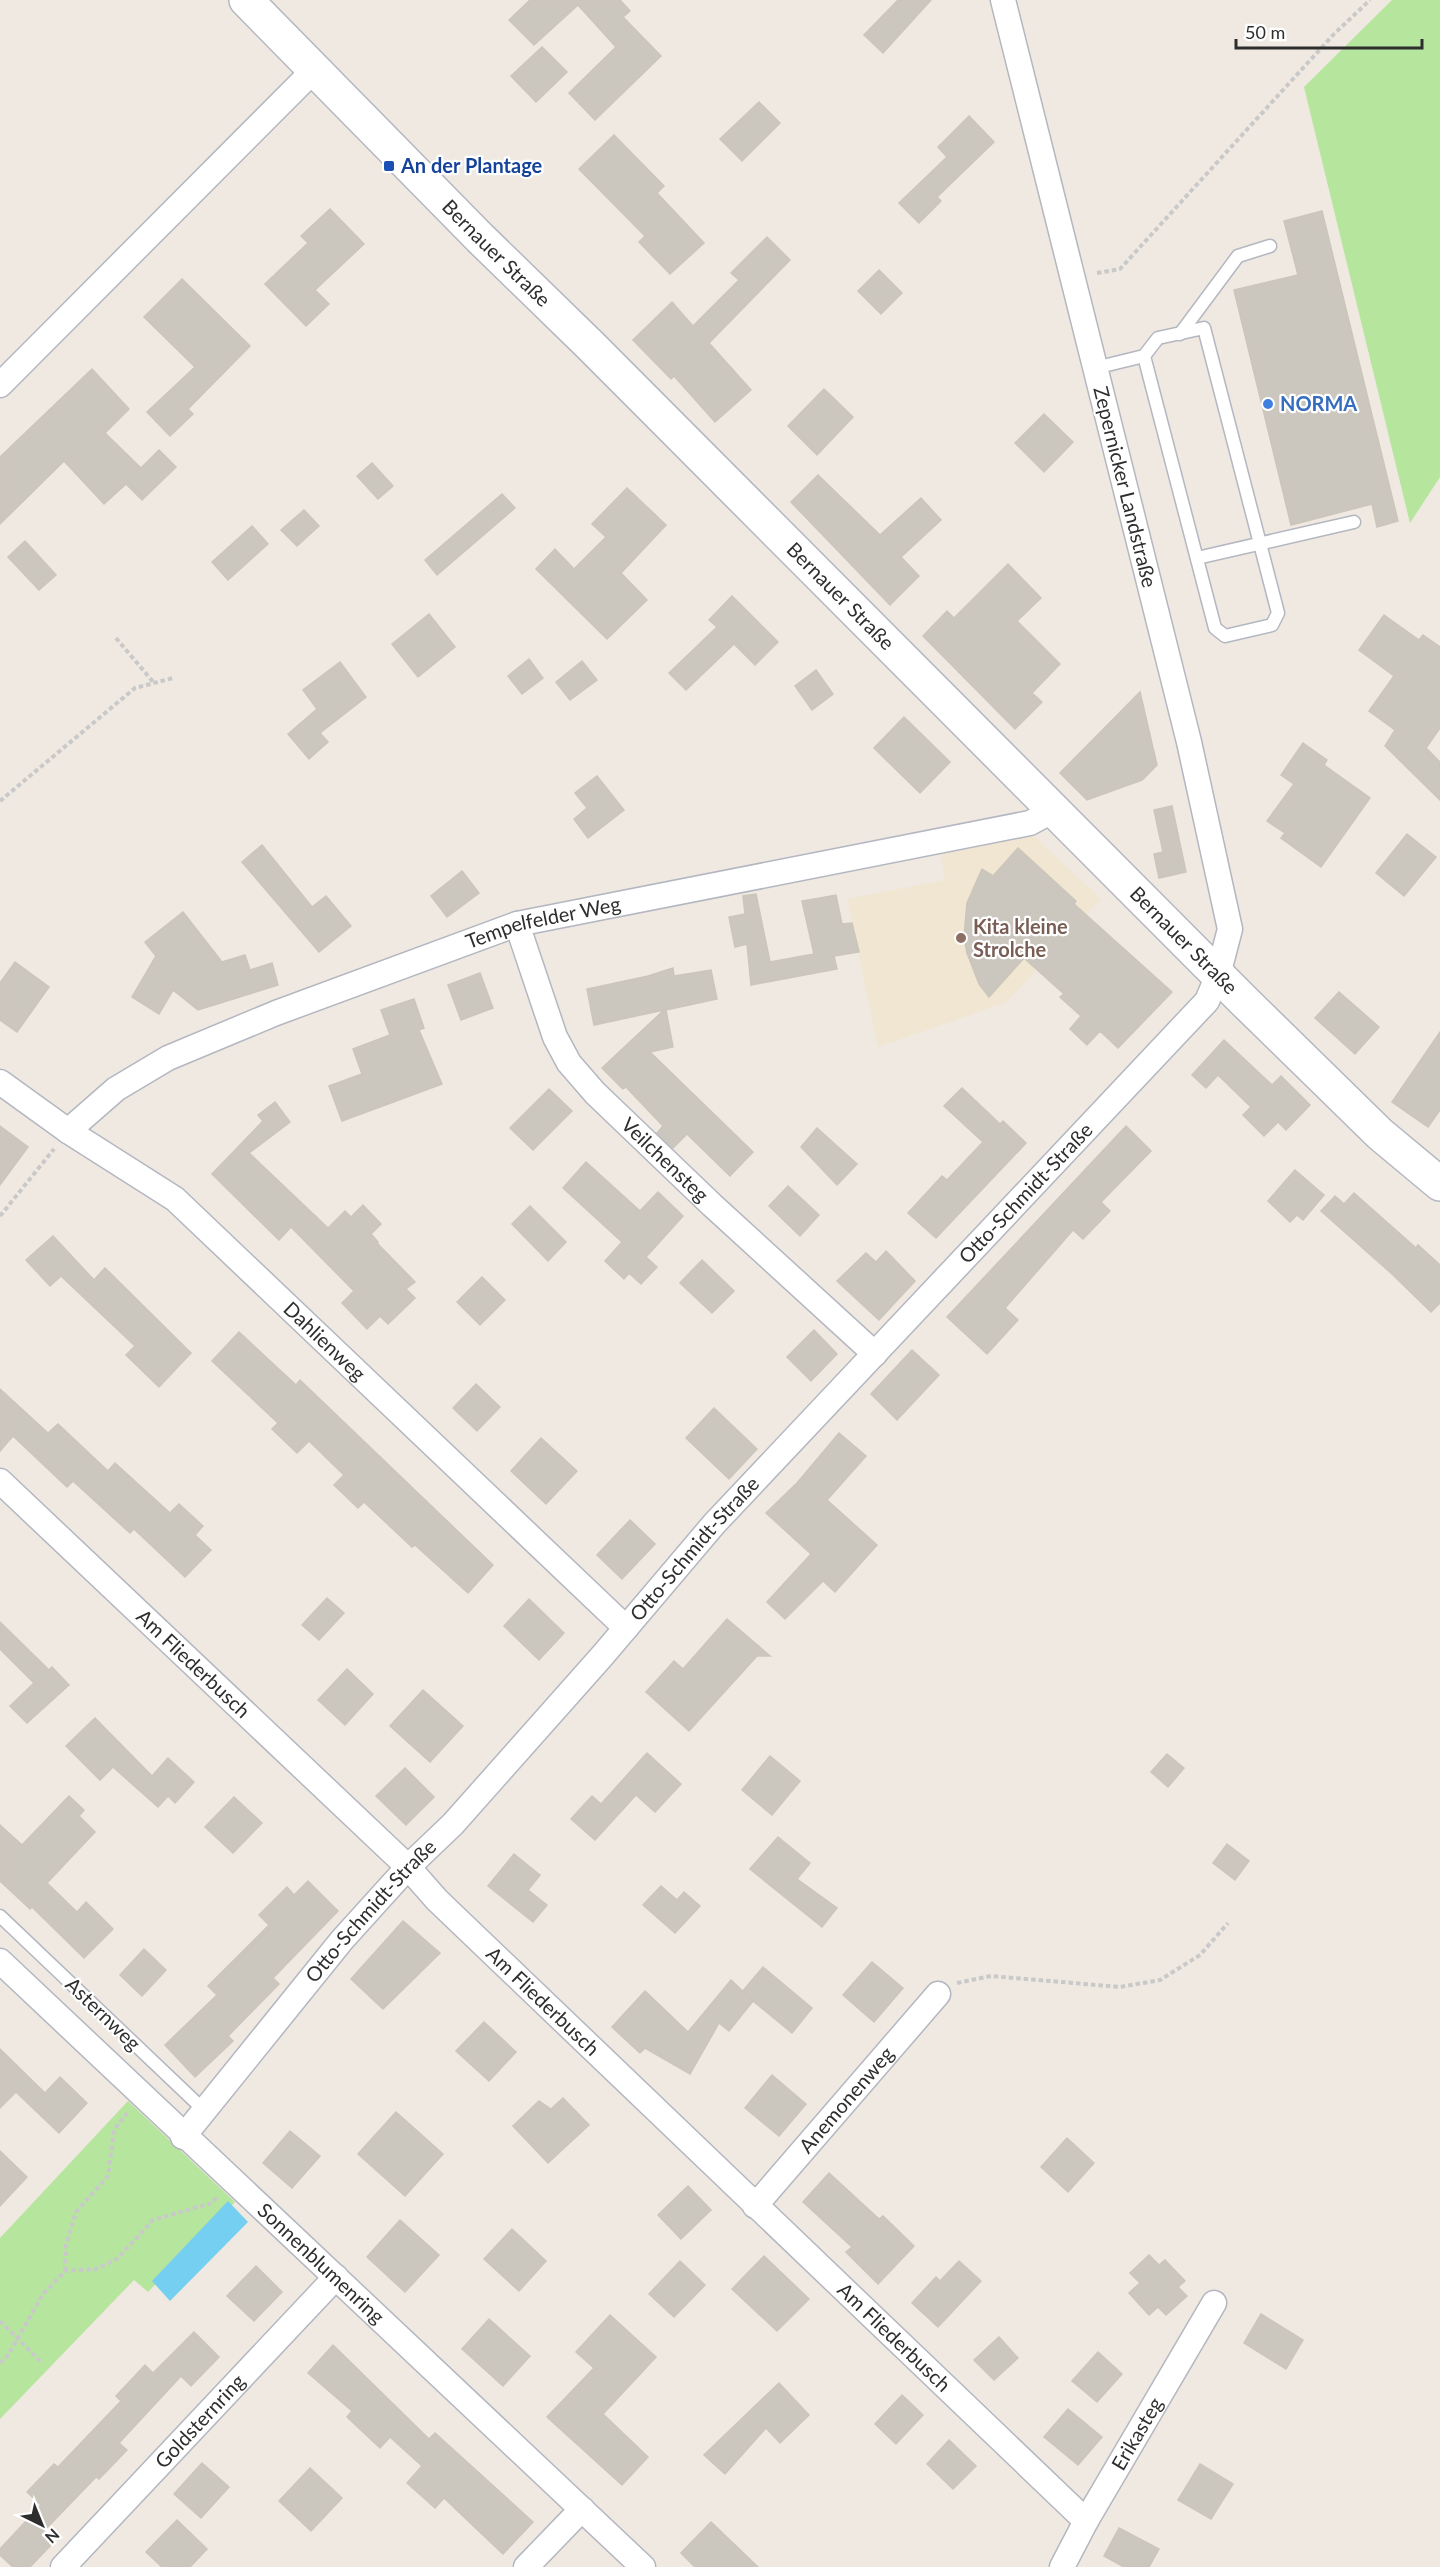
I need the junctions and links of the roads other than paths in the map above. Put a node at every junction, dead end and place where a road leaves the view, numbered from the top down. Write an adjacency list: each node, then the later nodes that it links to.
1 (246, 0): 3 (main road, Bernauer Straße)
2 (1003, 0): 7 (street, Zepernicker Landstraße)
3 (315, 69): 8 (street); 12 (main road, Bernauer Straße)
4 (1270, 246): 5 (lane)
5 (1180, 334): 6 (lane); 10 (lane)
6 (1144, 356): 7 (lane); 11 (lane)
7 (1095, 368): 14 (street, Zepernicker Landstraße)
8 (0, 384)
9 (1354, 522): 10 (lane)
10 (1259, 543): 11 (lane); 11 (lane)
11 (1197, 558)
12 (1054, 810): 13 (street, Tempelfelder Weg); 14 (main road, Bernauer Straße)
13 (517, 924): 16 (street, Tempelfelder Weg); 18 (street, Veilchensteg)
14 (1218, 975): 17 (main road, Bernauer Straße); 18 (street, Otto-Schmidt-Straße)
15 (0, 1082): 16 (street, Dahlienweg)
16 (68, 1131): 20 (street, Dahlienweg)
17 (1440, 1184)
18 (874, 1354): 20 (street, Otto-Schmidt-Straße)
19 (0, 1480): 21 (street, Am Fliederbusch)
20 (626, 1628): 21 (street, Otto-Schmidt-Straße)
21 (408, 1867): 25 (street, Otto-Schmidt-Straße); 27 (street, Am Fliederbusch)
22 (0, 1916): 25 (lane, Asternweg)
23 (0, 1961): 26 (street, Sonnenblumenring)
24 (938, 1994): 27 (street, Anemonenweg)
25 (206, 2112): 26 (street, Otto-Schmidt-Straße)
26 (183, 2136): 28 (street, Sonnenblumenring)
27 (755, 2206): 31 (street, Am Fliederbusch)
28 (336, 2277): 30 (street, Sonnenblumenring); 33 (street, Goldsternring)
29 (1214, 2303): 31 (street, Erikasteg)
30 (582, 2509): 34 (street); 35 (street, Sonnenblumenring)
31 (1086, 2521): 32 (street, Erikasteg)
32 (1066, 2566)
33 (63, 2567)
34 (526, 2567)
35 (643, 2567)

